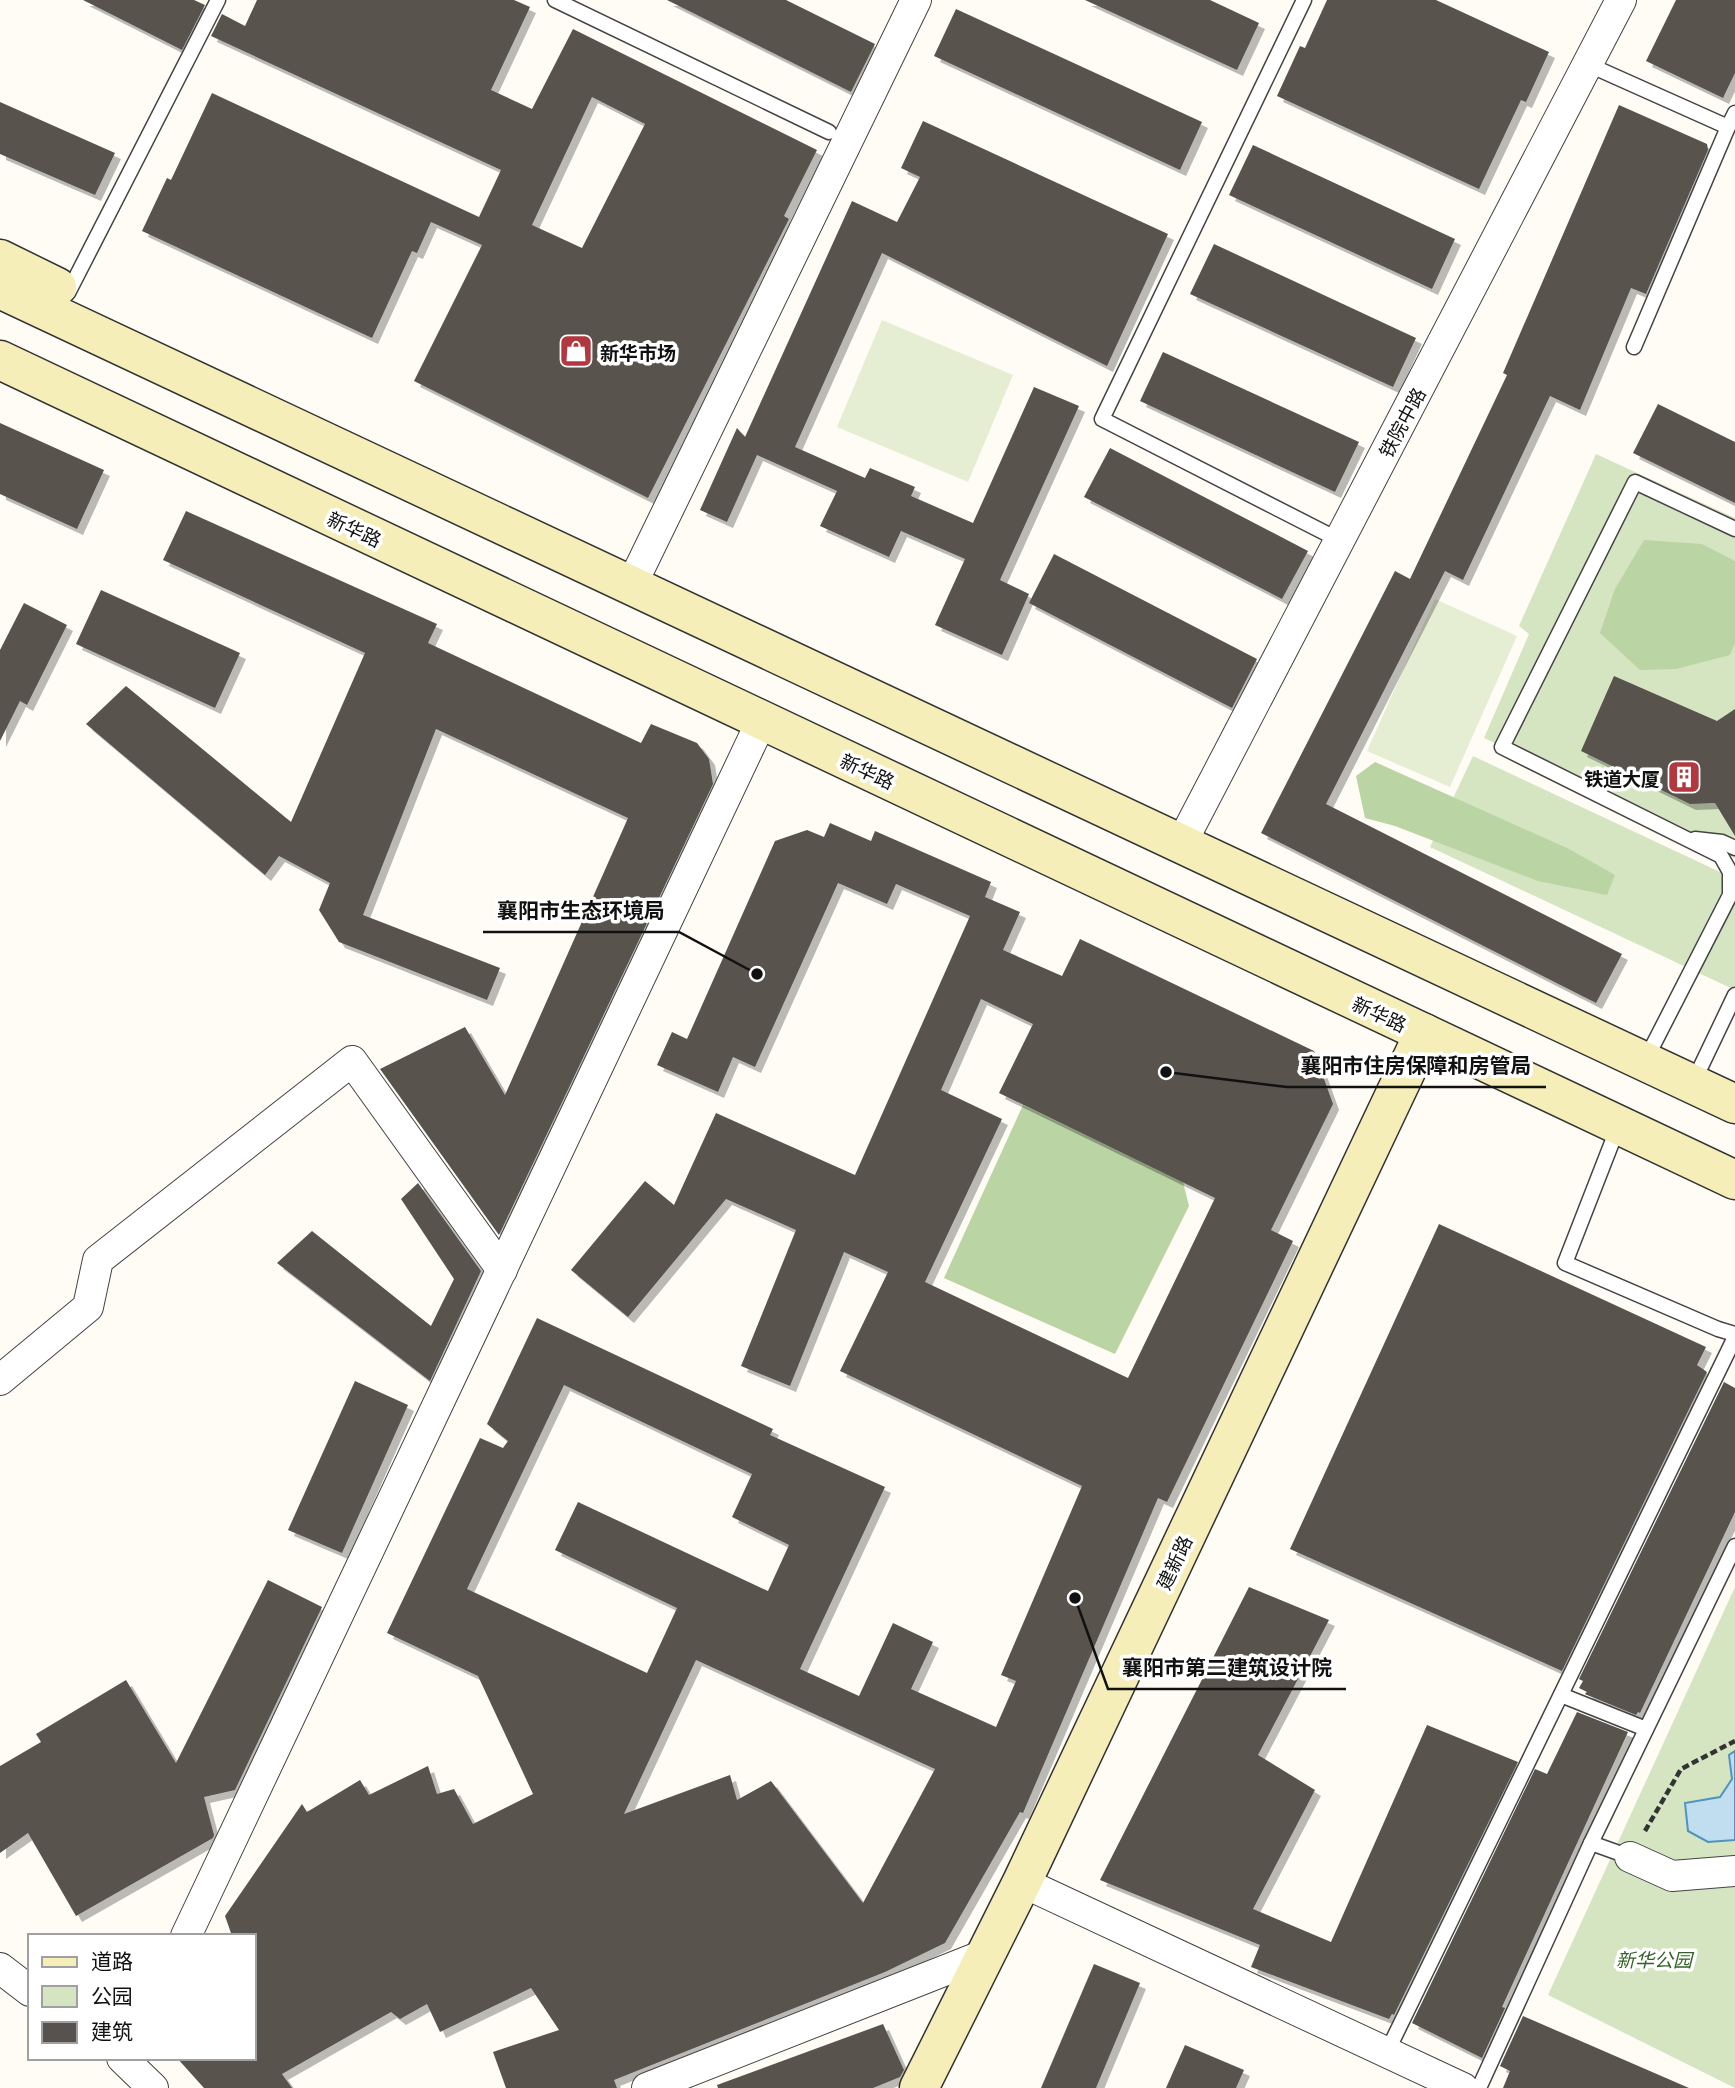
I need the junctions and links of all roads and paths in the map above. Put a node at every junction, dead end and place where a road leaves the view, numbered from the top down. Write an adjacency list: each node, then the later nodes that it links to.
1 (218, 0): 11 (lane)
2 (555, 0): 8 (lane)
3 (916, 0): 17 (street)
4 (1304, 0): 16 (lane)
5 (1621, 0): 6 (street, 铁院中路)
6 (1587, 64): 7 (lane); 16 (street, 铁院中路)
7 (1732, 120): 12 (lane)
8 (829, 132)
9 (0, 259): 11 (main road)
10 (0, 289): 14 (main road)
11 (68, 293): 14 (main road)
12 (1634, 347)
13 (0, 360): 18 (main road, 新华路)
14 (155, 362): 17 (main road)
15 (1735, 529): 19 (lane)
16 (1339, 540): 20 (street, 铁院中路)
17 (631, 586): 20 (main road)
18 (762, 720): 23 (main road, 新华路); 29 (street)
19 (1687, 839): 21 (lane); 24 (lane)
20 (1181, 844): 24 (main road)
21 (1735, 848)
22 (1735, 995): 25 (lane)
23 (1424, 1033): 27 (main road, 新华路); 39 (main road, 建新路)
24 (1645, 1062): 25 (main road)
25 (1692, 1084): 26 (main road)
26 (1735, 1104)
27 (1619, 1125): 28 (main road, 新华路); 30 (lane)
28 (1735, 1180)
29 (502, 1270): 31 (street); 40 (street)
30 (1735, 1335): 33 (lane)
31 (0, 1380)
32 (1735, 1546): 34 (lane)
33 (1561, 1695): 34 (lane); 44 (lane)
34 (1646, 1729): 36 (lane)
35 (1735, 1741): 37 (path)
36 (1591, 1843): 37 (lane); 50 (lane)
37 (1630, 1857): 38 (street)
38 (1735, 1871)
39 (1022, 1882): 41 (main road, 建新路); 44 (street)
40 (187, 1934)
41 (984, 1955): 47 (street); 48 (main road, 建新路)
42 (0, 1968): 43 (street)
43 (28, 1989)
44 (1387, 2052): 49 (street)
45 (126, 2060): 46 (street)
46 (153, 2088)
47 (647, 2088)
48 (919, 2088)
49 (1463, 2088)
50 (1479, 2088)

